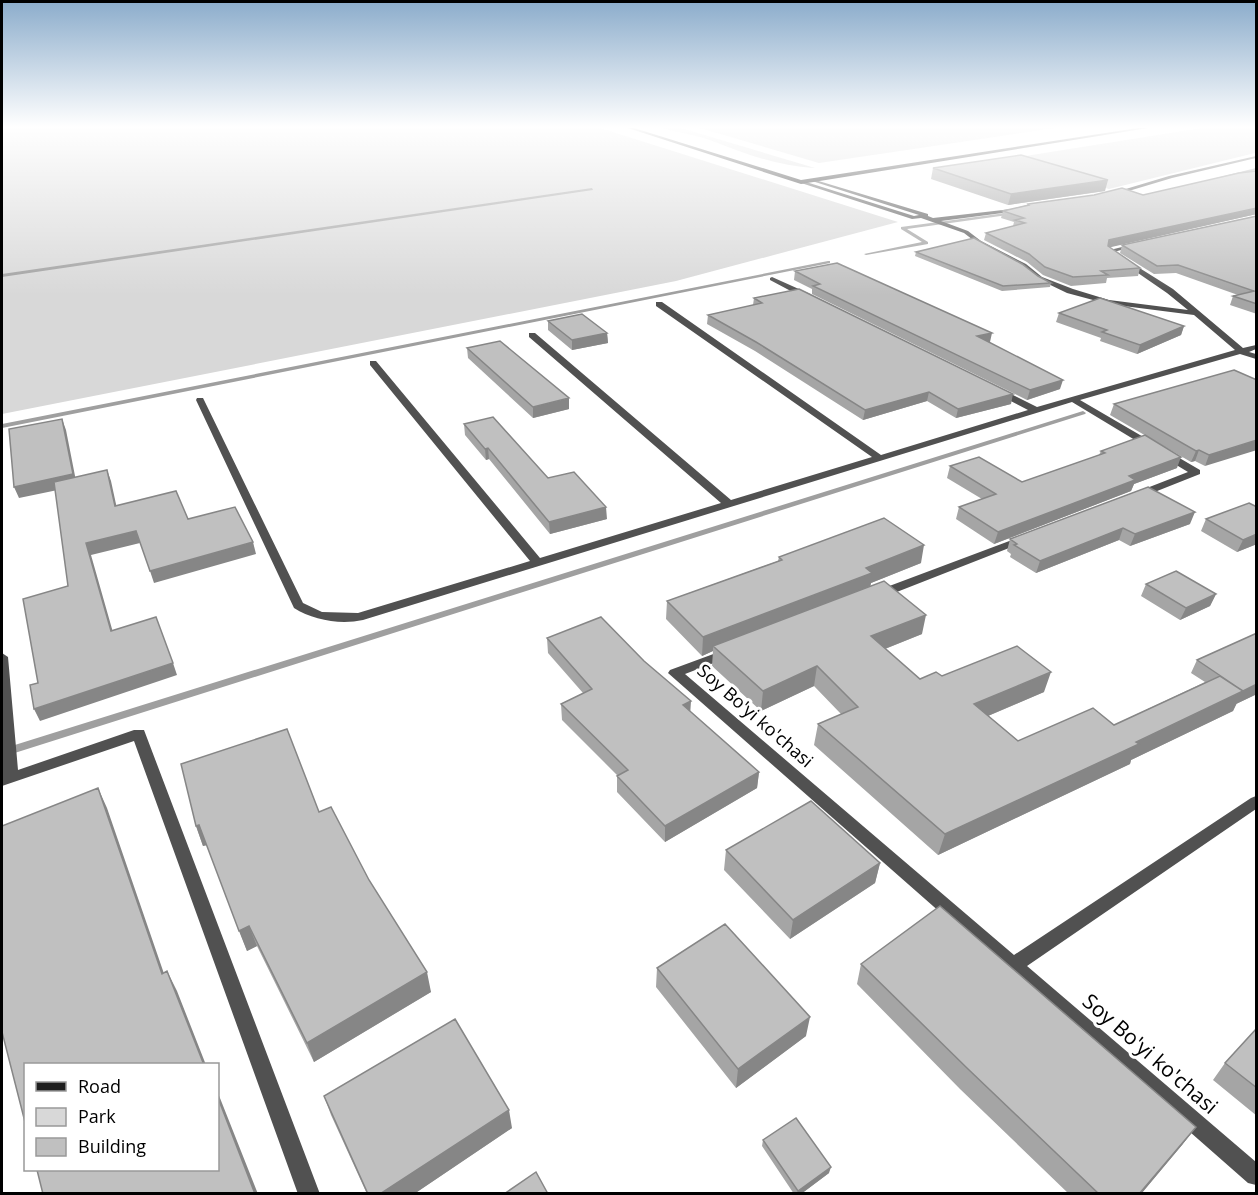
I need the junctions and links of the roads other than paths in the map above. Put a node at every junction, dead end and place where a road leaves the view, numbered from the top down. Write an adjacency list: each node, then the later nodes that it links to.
1 (815, 184): 6 (street)
2 (826, 184): 6 (street)
3 (1147, 184): 4 (street)
4 (1103, 196)
5 (1023, 208): 7 (street)
6 (921, 216): 7 (street)
7 (934, 220): 12 (street)
8 (1148, 242): 12 (street)
9 (772, 279): 10 (street)
10 (814, 300)
11 (659, 304): 22 (street)
12 (1193, 313): 15 (street)
13 (532, 335): 24 (street)
14 (1257, 347): 15 (street)
15 (1242, 352): 16 (street); 19 (street)
16 (1257, 357)
17 (373, 363): 26 (street)
18 (994, 389): 21 (street)
19 (1073, 399): 21 (street); 23 (street)
20 (200, 400): 26 (street)
21 (1036, 410): 22 (street)
22 (879, 458): 24 (street)
23 (1119, 502)
24 (729, 504): 26 (street)
25 (1041, 532): 27 (street)
26 (537, 562)
27 (863, 601)
28 (741, 648): 32 (street, Soy Bo'yi ko'chasi)
29 (2, 657): 30 (street)
30 (6, 779): 34 (street)
31 (1257, 802): 32 (street)
32 (1013, 966): 33 (street, Soy Bo'yi ko'chasi)
33 (1257, 1175)
34 (309, 1194)

